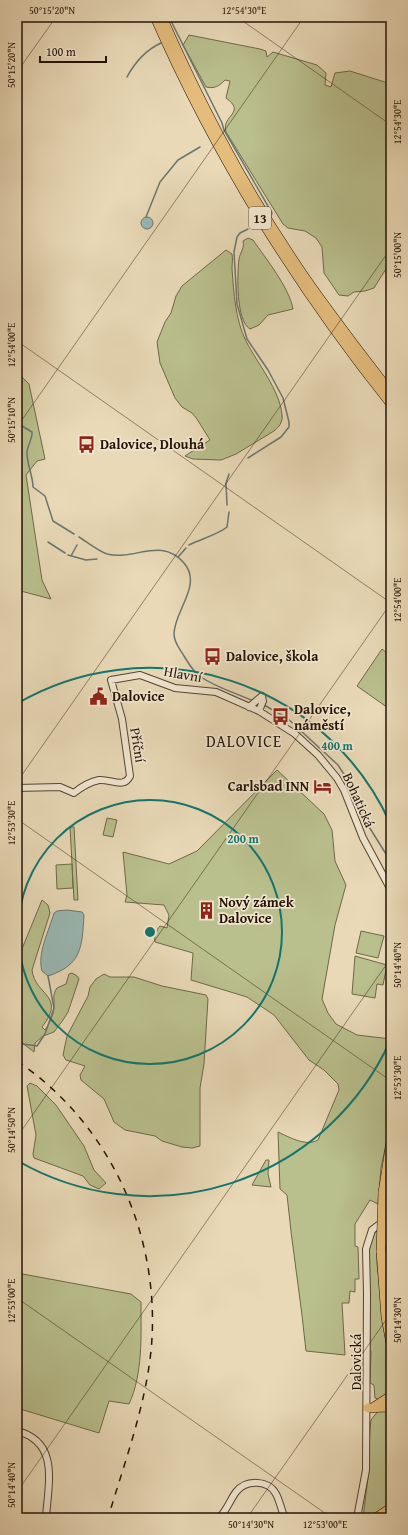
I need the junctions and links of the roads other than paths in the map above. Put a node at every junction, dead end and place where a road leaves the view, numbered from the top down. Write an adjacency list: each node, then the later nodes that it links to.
1 (155, 17): 4 (highway, 13)
2 (162, 17): 3 (highway, 13)
3 (391, 393)
4 (391, 404)
5 (111, 680): 6 (street, Hlavní); 8 (street, Příční)
6 (257, 701): 7 (street, Bohatická); 7 (street)
7 (260, 709): 9 (street, Bohatická)
8 (17, 788)
9 (391, 890)
10 (391, 1142): 15 (highway, bridge)
11 (391, 1188): 13 (highway, bridge)
12 (391, 1216): 17 (street, Dalovická)
13 (390, 1269): 14 (highway)
14 (391, 1289)
15 (391, 1344)
16 (391, 1396): 17 (highway)
17 (371, 1407): 18 (highway); 24 (street, Dalovická)
18 (391, 1409)
19 (17, 1431): 21 (street)
20 (391, 1508): 25 (highway); 26 (highway)
21 (46, 1518)
22 (219, 1518): 23 (street)
23 (284, 1518)
24 (357, 1518)
25 (376, 1518)
26 (380, 1518)

